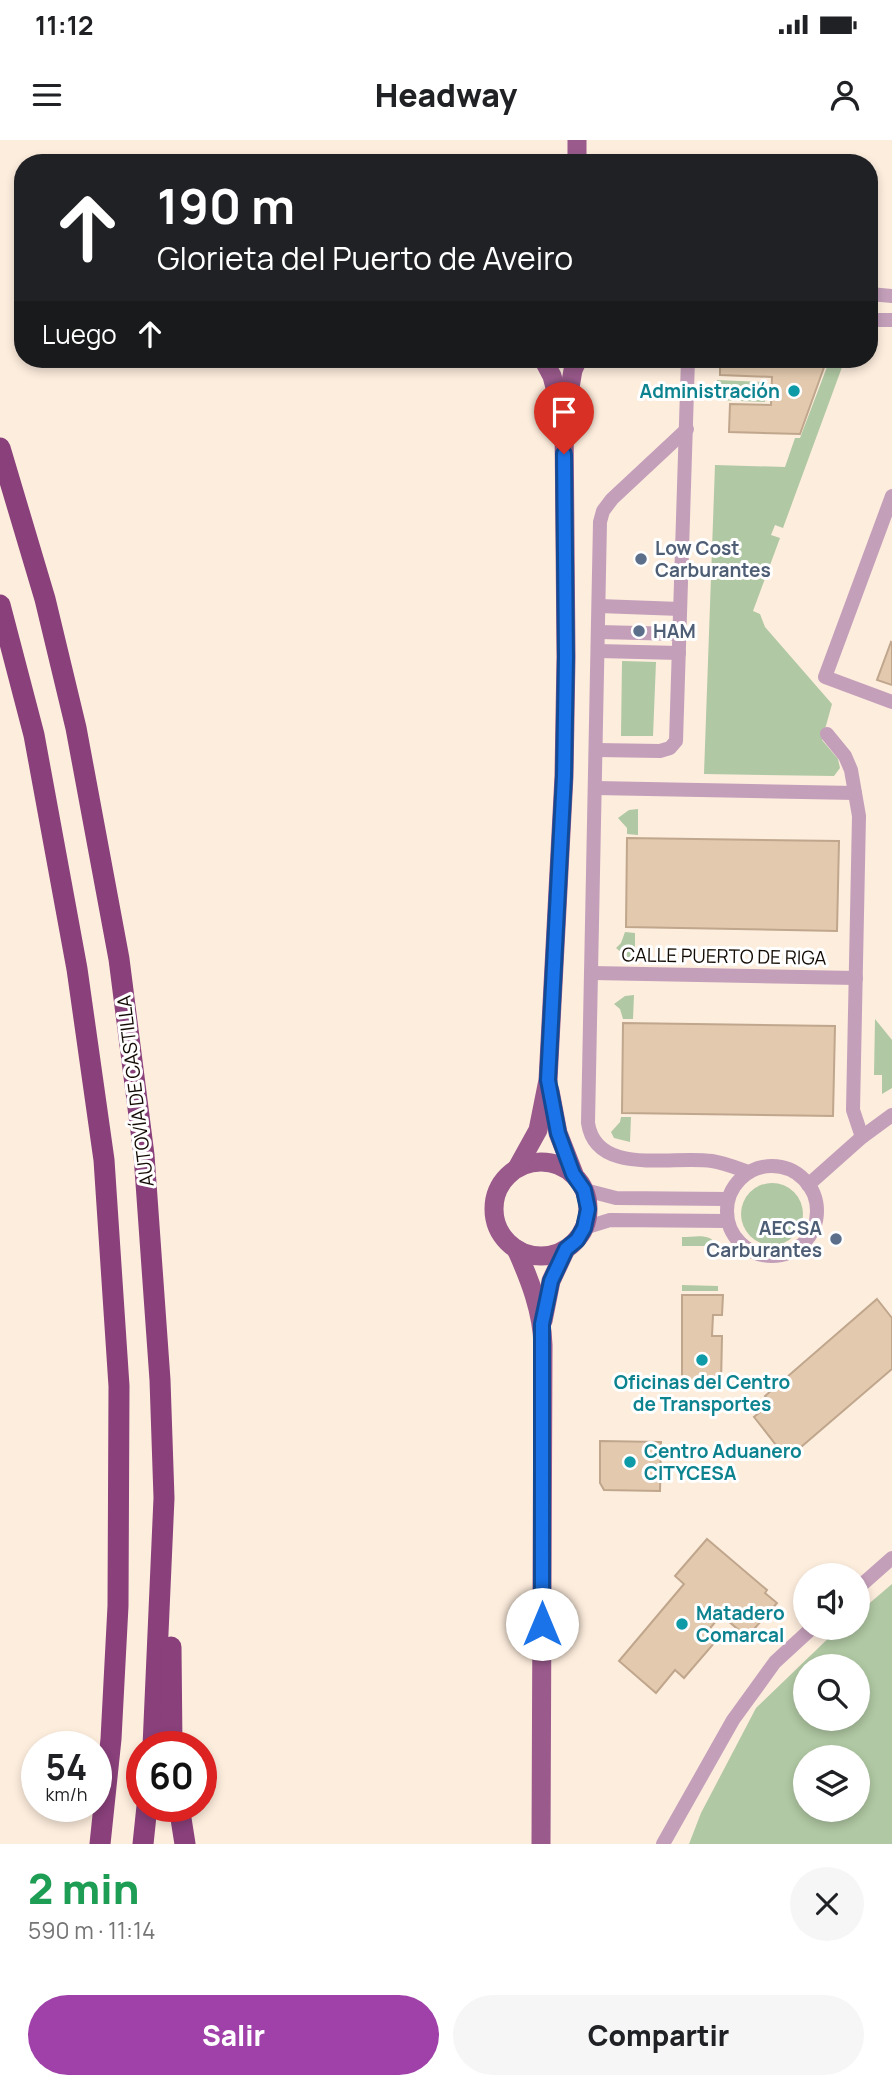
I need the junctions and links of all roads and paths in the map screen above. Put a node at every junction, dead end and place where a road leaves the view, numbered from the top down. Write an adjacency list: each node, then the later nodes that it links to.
1 (548, 368): 4 (main road)
2 (574, 368): 4 (main road)
3 (688, 368): 5 (street)
4 (564, 422): 22 (main road)
5 (687, 429): 9 (street); 10 (street)
6 (0, 448): 35 (highway, AUTOVÍA DE CASTILLA)
7 (892, 496): 15 (street)
8 (0, 605): 43 (highway, AUTOVÍA DE CASTILLA)
9 (599, 606): 10 (street); 11 (street)
10 (681, 608): 12 (street)
11 (599, 632): 12 (street); 13 (street)
12 (680, 634): 14 (street)
13 (598, 651): 14 (street); 17 (street)
14 (679, 653): 17 (street)
15 (892, 702)
16 (827, 734): 19 (street)
17 (597, 750): 18 (street)
18 (596, 788): 19 (street); 20 (street)
19 (855, 793): 21 (street)
20 (592, 973): 21 (street, CALLE PUERTO DE RIGA); 26 (street)
21 (856, 978): 24 (street)
22 (548, 1080): 25 (main road); 27 (main road)
23 (892, 1115): 24 (street)
24 (862, 1137): 28 (street)
25 (517, 1168): 27 (main road); 32 (main road)
26 (749, 1172): 28 (street); 29 (street)
27 (579, 1182): 29 (street); 31 (main road)
28 (808, 1185): 30 (street)
29 (728, 1199): 30 (street)
30 (727, 1221): 31 (street)
31 (584, 1228): 33 (main road)
32 (516, 1249): 33 (main road); 34 (main road)
33 (566, 1249): 34 (main road)
34 (542, 1324): 46 (main road)
35 (164, 1498): 39 (highway, AUTOVÍA DE CASTILLA); 40 (highway)
36 (892, 1558): 37 (street)
37 (870, 1577)
38 (800, 1640): 47 (street)
39 (154, 1731)
40 (172, 1731)
41 (145, 1822): 44 (highway)
42 (182, 1822): 45 (highway)
43 (100, 1844)
44 (143, 1844)
45 (185, 1844)
46 (541, 1844)
47 (663, 1844)

